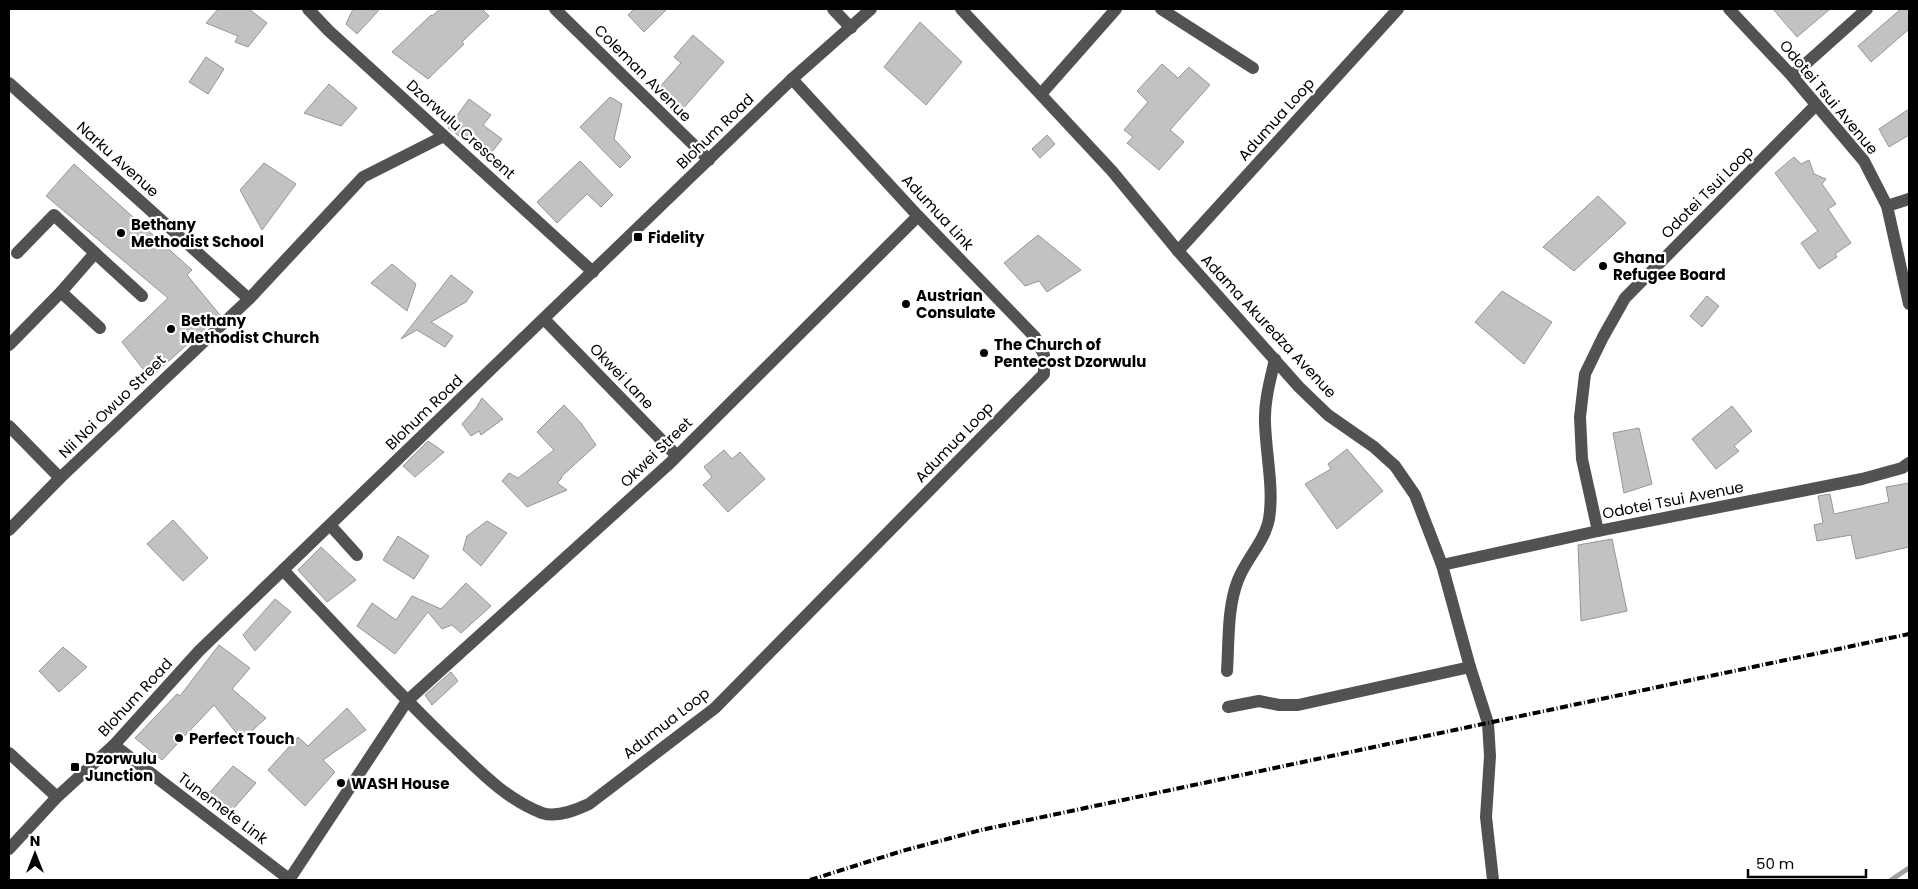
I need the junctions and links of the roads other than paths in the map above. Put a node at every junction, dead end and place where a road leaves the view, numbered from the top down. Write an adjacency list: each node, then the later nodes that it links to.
1 (308, 9): 18 (street, Dzorwulu Crescent)
2 (555, 9): 19 (street, Coleman Avenue)
3 (833, 9): 11 (street)
4 (871, 9): 11 (street, Blohum Road)
5 (961, 9): 16 (street, Adama Akuredza Avenue)
6 (1116, 9): 16 (street)
7 (1161, 9): 12 (street)
8 (1398, 9): 23 (street, Adumua Loop)
9 (1729, 9): 13 (street, Odotei Tsui Avenue)
10 (1867, 9): 13 (street)
11 (851, 28): 14 (street, Blohum Road)
12 (1252, 68)
13 (1792, 76): 17 (street, Odotei Tsui Avenue)
14 (792, 79): 19 (street, Blohum Road); 22 (street, Adumua Link)
15 (9, 83): 29 (street, Narku Avenue)
16 (1041, 94): 23 (street, Adama Akuredza Avenue)
17 (1816, 105): 21 (street, Odotei Tsui Avenue); 42 (street, Odotei Tsui Loop)
18 (444, 136): 26 (street, Dzorwulu Crescent); 29 (street, Nii Noi Owuo Street)
19 (708, 160): 26 (street, Blohum Road)
20 (1909, 199): 21 (street)
21 (1887, 206): 30 (street, Odotei Tsui Avenue)
22 (918, 216): 35 (street, Adumua Link); 37 (street, Okwei Street)
23 (1178, 251): 34 (street, Adama Akuredza Avenue)
24 (17, 253): 25 (street)
25 (96, 253): 27 (street); 28 (street)
26 (593, 272): 31 (street, Blohum Road)
27 (61, 292): 32 (street); 33 (street)
28 (142, 296)
29 (249, 299): 39 (street, Nii Noi Owuo Street)
30 (1909, 304)
31 (544, 319): 37 (street, Okwei Lane); 40 (street, Blohum Road)
32 (100, 328)
33 (9, 346)
34 (1275, 359): 44 (street, Adama Akuredza Avenue); 47 (street)
35 (1044, 374): 48 (street, Adumua Loop)
36 (9, 426): 39 (street)
37 (676, 455): 48 (street, Okwei Street)
38 (1909, 463): 42 (street, Odotei Tsui Avenue)
39 (60, 478): 41 (street, Nii Noi Owuo Street)
40 (330, 525): 43 (street); 45 (street, Blohum Road)
41 (9, 530)
42 (1598, 532): 44 (street, Odotei Tsui Avenue)
43 (357, 555)
44 (1442, 565): 46 (street, Adama Akuredza Avenue)
45 (283, 570): 48 (street, Adumua Loop); 50 (street, Blohum Road)
46 (1470, 667): 49 (street); 55 (street, Adama Akuredza Avenue)
47 (1227, 671)
48 (407, 701): 54 (street, Okwei Street)
49 (1228, 707)
50 (114, 745): 52 (street, Blohum Road); 54 (street, Tunemete Link)
51 (9, 753): 52 (street)
52 (57, 797): 53 (street, Blohum Road)
53 (9, 848)
54 (289, 880)
55 (1493, 880)

